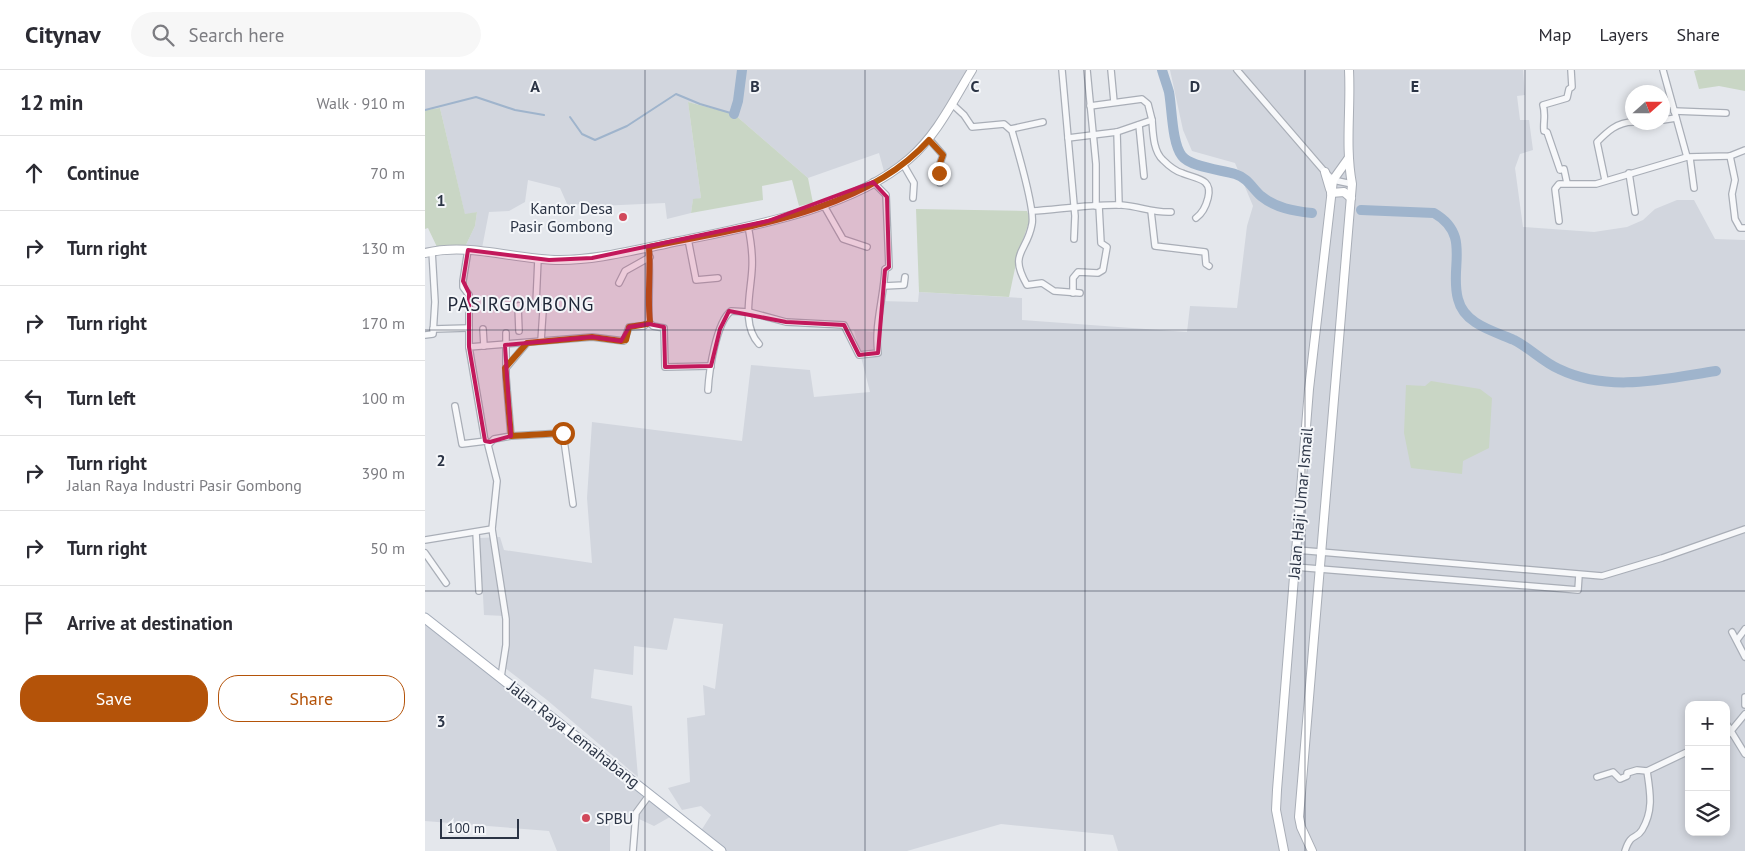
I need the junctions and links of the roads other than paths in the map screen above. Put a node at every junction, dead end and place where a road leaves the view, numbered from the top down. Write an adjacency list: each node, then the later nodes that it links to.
1 (972, 70): 10 (main road)
2 (1062, 70): 23 (street)
3 (1087, 70): 12 (street)
4 (1111, 70): 9 (street)
5 (1237, 70): 30 (street)
6 (1349, 70): 27 (main road, Jalan Haji Umar Ismail)
7 (1571, 70): 37 (street)
8 (1665, 70): 11 (street)
9 (1114, 102): 12 (street); 16 (street)
10 (952, 104): 20 (street); 24 (main road)
11 (1672, 104): 14 (street)
12 (1090, 106): 22 (street)
13 (1726, 113): 14 (street)
14 (1675, 115): 15 (street); 28 (street)
15 (1670, 117)
16 (1152, 120): 19 (street); 51 (street)
17 (1043, 122): 20 (street)
18 (1625, 123): 34 (street)
19 (1139, 125): 21 (street); 32 (street)
20 (1011, 129): 47 (street)
21 (1117, 132): 22 (street); 44 (street)
22 (1093, 137): 23 (street); 45 (street)
23 (1068, 138): 46 (street)
24 (929, 140): 29 (main road); 36 (street)
25 (1745, 150): 26 (street)
26 (1729, 156): 28 (street); 54 (street)
27 (1348, 158): 33 (main road, Jalan Haji Umar Ismail); 38 (main road, Jalan Haji Umar Ismail)
28 (1689, 158): 31 (street); 39 (street)
29 (903, 164): 35 (main road); 41 (street)
30 (1325, 172): 33 (street); 40 (main road)
31 (1629, 173): 34 (street); 50 (street)
32 (1144, 176)
33 (1333, 180): 38 (street); 40 (main road, Jalan Haji Umar Ismail)
34 (1605, 180): 37 (street)
35 (873, 182): 43 (main road); 67 (street)
36 (940, 182)
37 (1567, 183): 52 (street)
38 (1352, 184): 42 (main road, Jalan Haji Umar Ismail)
39 (1694, 188)
40 (1331, 196): 42 (main road); 94 (main road, Jalan Haji Umar Ismail)
41 (913, 198)
42 (1351, 200): 95 (main road, Jalan Haji Umar Ismail)
43 (823, 204): 53 (main road); 58 (street)
44 (1119, 205): 45 (street); 48 (street)
45 (1098, 206): 46 (street); 47 (street)
46 (1073, 208): 47 (street); 56 (street)
47 (1032, 211)
48 (1151, 211): 49 (street); 63 (street)
49 (1171, 212)
50 (1635, 212)
51 (1196, 218)
52 (1559, 221)
53 (748, 226): 55 (main road); 69 (street)
54 (1745, 228)
55 (688, 239): 57 (main road); 65 (street)
56 (1074, 239)
57 (649, 247): 61 (street); 62 (main road)
58 (867, 247)
59 (468, 250): 60 (main road); 62 (main road); 71 (street)
60 (428, 252): 73 (street)
61 (650, 257): 66 (street); 70 (street)
62 (538, 260): 68 (street)
63 (1209, 266)
64 (905, 277): 67 (street)
65 (718, 278)
66 (619, 283)
67 (884, 286): 69 (street)
68 (535, 304): 74 (street); 77 (street)
69 (749, 312): 79 (street); 83 (street)
70 (649, 322): 77 (street); 83 (street)
71 (469, 328): 73 (street); 82 (street)
72 (483, 328): 81 (street)
73 (433, 330): 76 (street)
74 (519, 331)
75 (506, 333): 80 (street)
76 (425, 335)
77 (541, 340): 78 (street)
78 (527, 343): 80 (street); 84 (street)
79 (759, 344)
80 (505, 345): 81 (street); 84 (street)
81 (485, 346): 82 (street)
82 (469, 347): 88 (street)
83 (711, 366): 85 (street)
84 (505, 368): 87 (street)
85 (708, 390)
86 (455, 406): 88 (street)
87 (511, 436): 88 (street); 89 (street)
88 (487, 442): 90 (street)
89 (573, 504)
90 (492, 529): 92 (street); 107 (street)
91 (1745, 529): 99 (street)
92 (476, 532): 93 (street); 101 (street)
93 (425, 540)
94 (1297, 550): 95 (street); 97 (main road, Jalan Haji Umar Ismail)
95 (1322, 553): 98 (main road, Jalan Haji Umar Ismail); 99 (street)
96 (425, 554): 100 (street)
97 (1295, 567): 98 (street); 119 (main road, Jalan Haji Umar Ismail)
98 (1320, 569): 99 (street); 120 (main road, Jalan Haji Umar Ismail)
99 (1579, 575)
100 (446, 582)
101 (479, 590)
102 (425, 618): 107 (main road, Jalan Raya Lemahabang)
103 (1745, 629): 105 (street)
104 (1732, 632): 105 (street)
105 (1737, 640): 106 (street)
106 (1745, 657)
107 (501, 677): 116 (main road, Jalan Raya Lemahabang)
108 (1745, 697): 109 (street)
109 (1745, 705)
110 (1744, 718): 111 (street)
111 (1731, 732): 113 (street)
112 (1685, 753): 114 (street)
113 (1745, 754)
114 (1647, 771): 115 (street); 121 (street)
115 (1597, 777)
116 (650, 794): 117 (street); 118 (main road, Jalan Raya Lemahabang)
117 (633, 851)
118 (721, 851)
119 (1284, 851)
120 (1312, 851)
121 (1625, 851)

